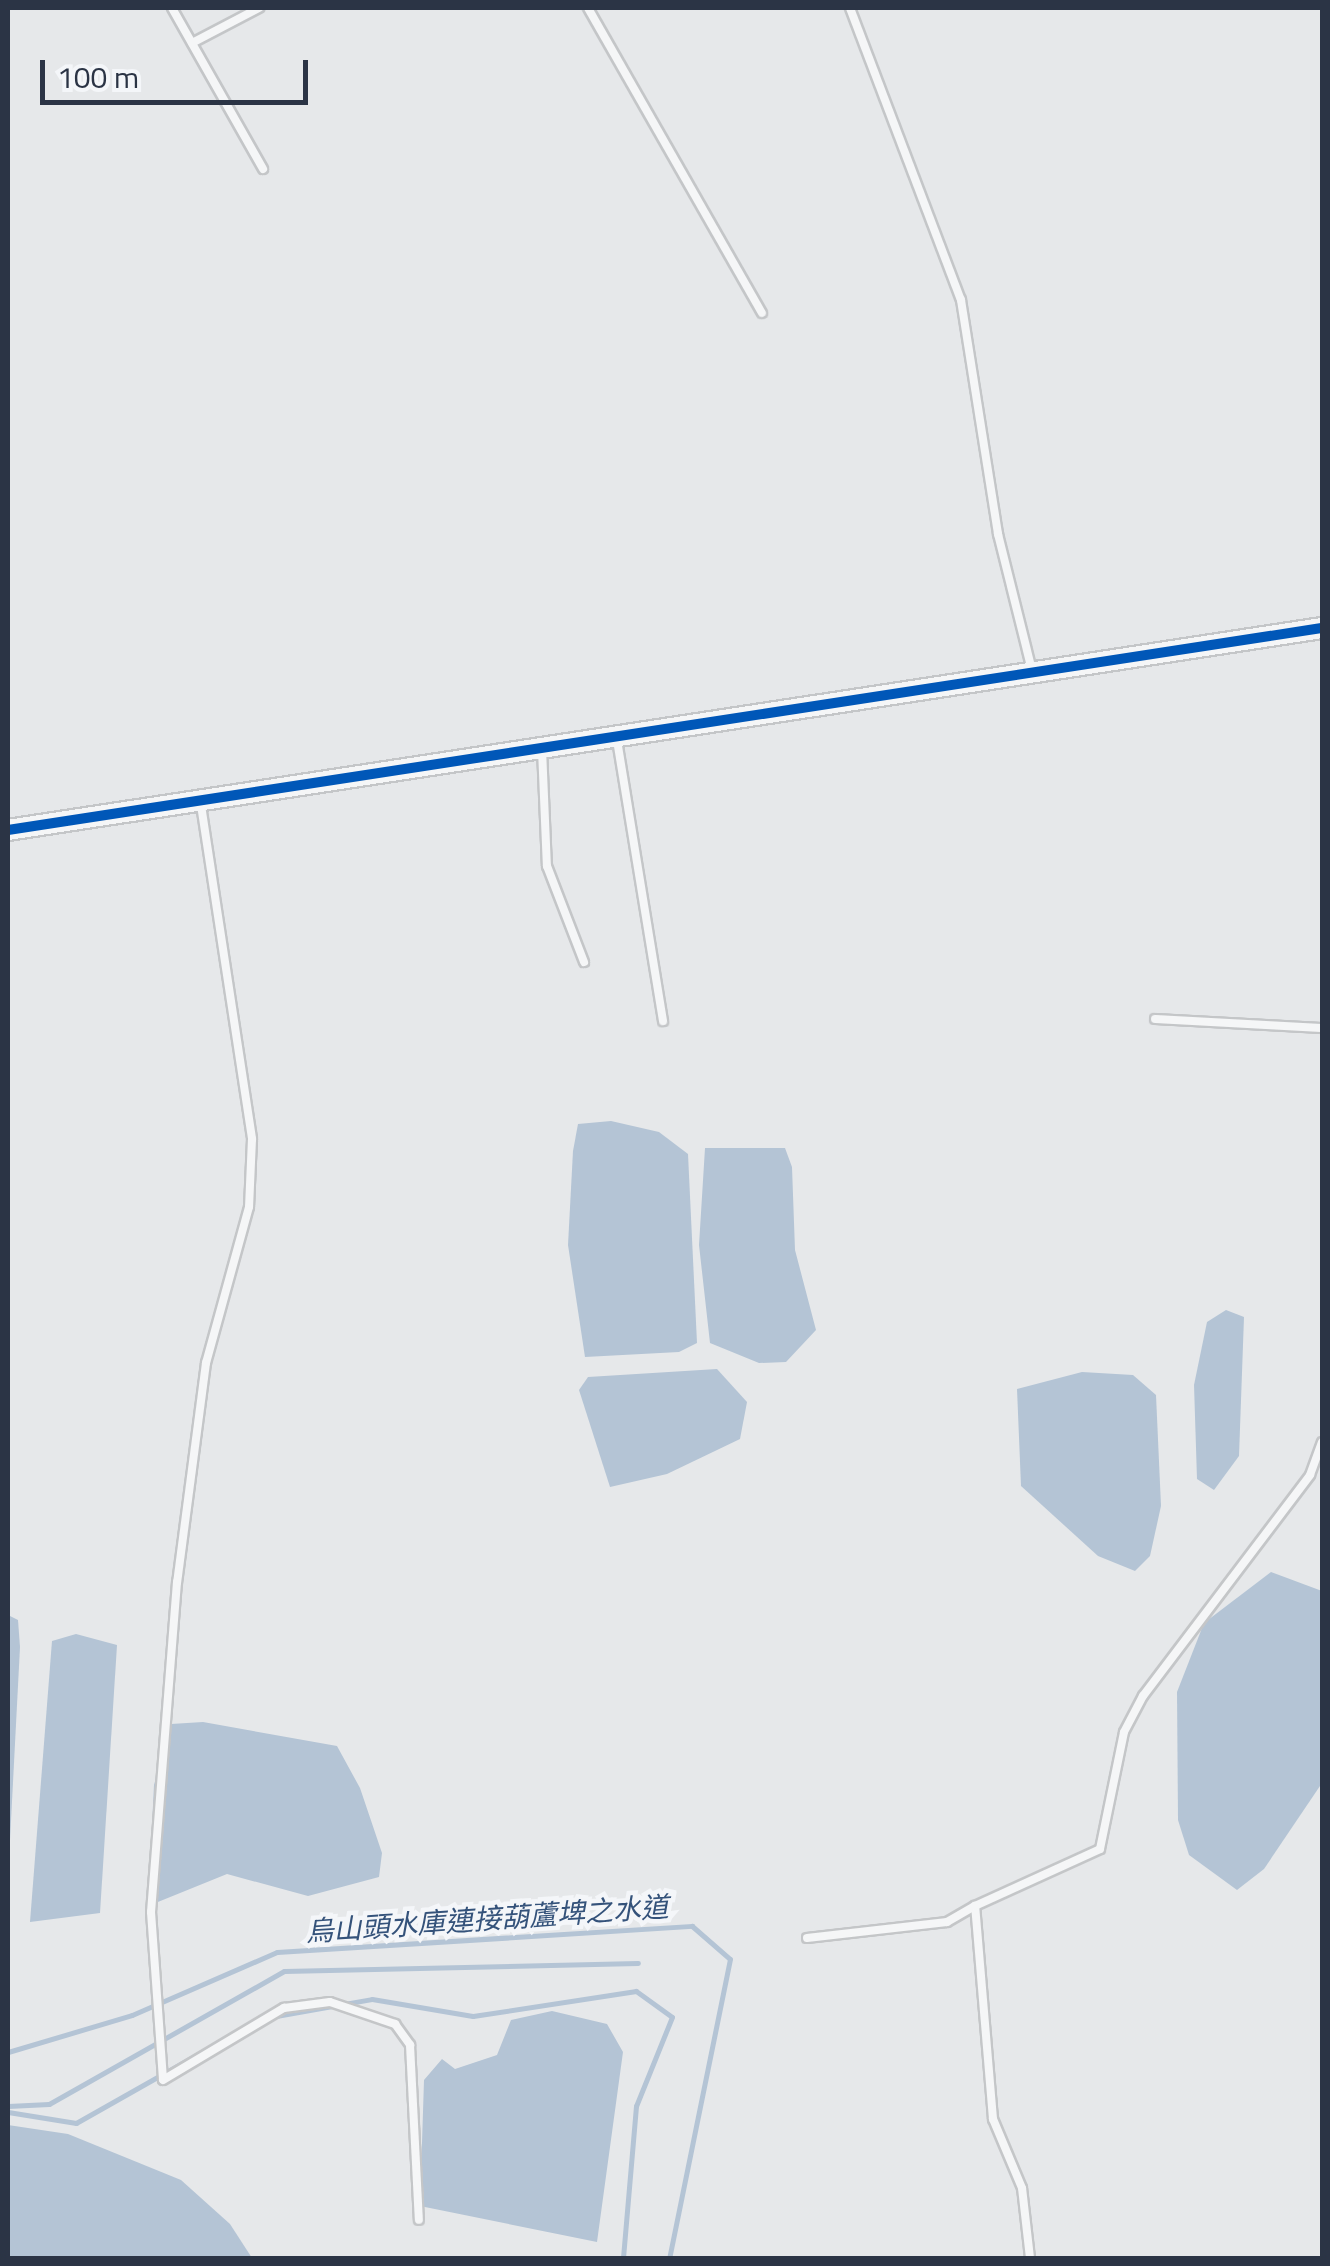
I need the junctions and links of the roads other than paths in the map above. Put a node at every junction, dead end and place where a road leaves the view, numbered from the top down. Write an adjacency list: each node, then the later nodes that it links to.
1 (172, 8): 5 (lane)
2 (259, 8): 5 (lane)
3 (588, 8): 7 (lane)
4 (850, 8): 9 (lane)
5 (192, 44): 6 (lane)
6 (263, 169)
7 (762, 313)
8 (1322, 628): 9 (street)
9 (1032, 671): 10 (street)
10 (616, 737): 11 (street); 16 (lane)
11 (542, 748): 12 (street); 14 (lane)
12 (201, 801): 13 (street); 21 (lane)
13 (8, 830)
14 (584, 962)
15 (1156, 1019): 17 (lane)
16 (663, 1021)
17 (1322, 1028)
18 (1322, 1442): 19 (lane)
19 (975, 1906): 20 (lane); 22 (lane)
20 (807, 1938)
21 (419, 2220)
22 (1030, 2258)

